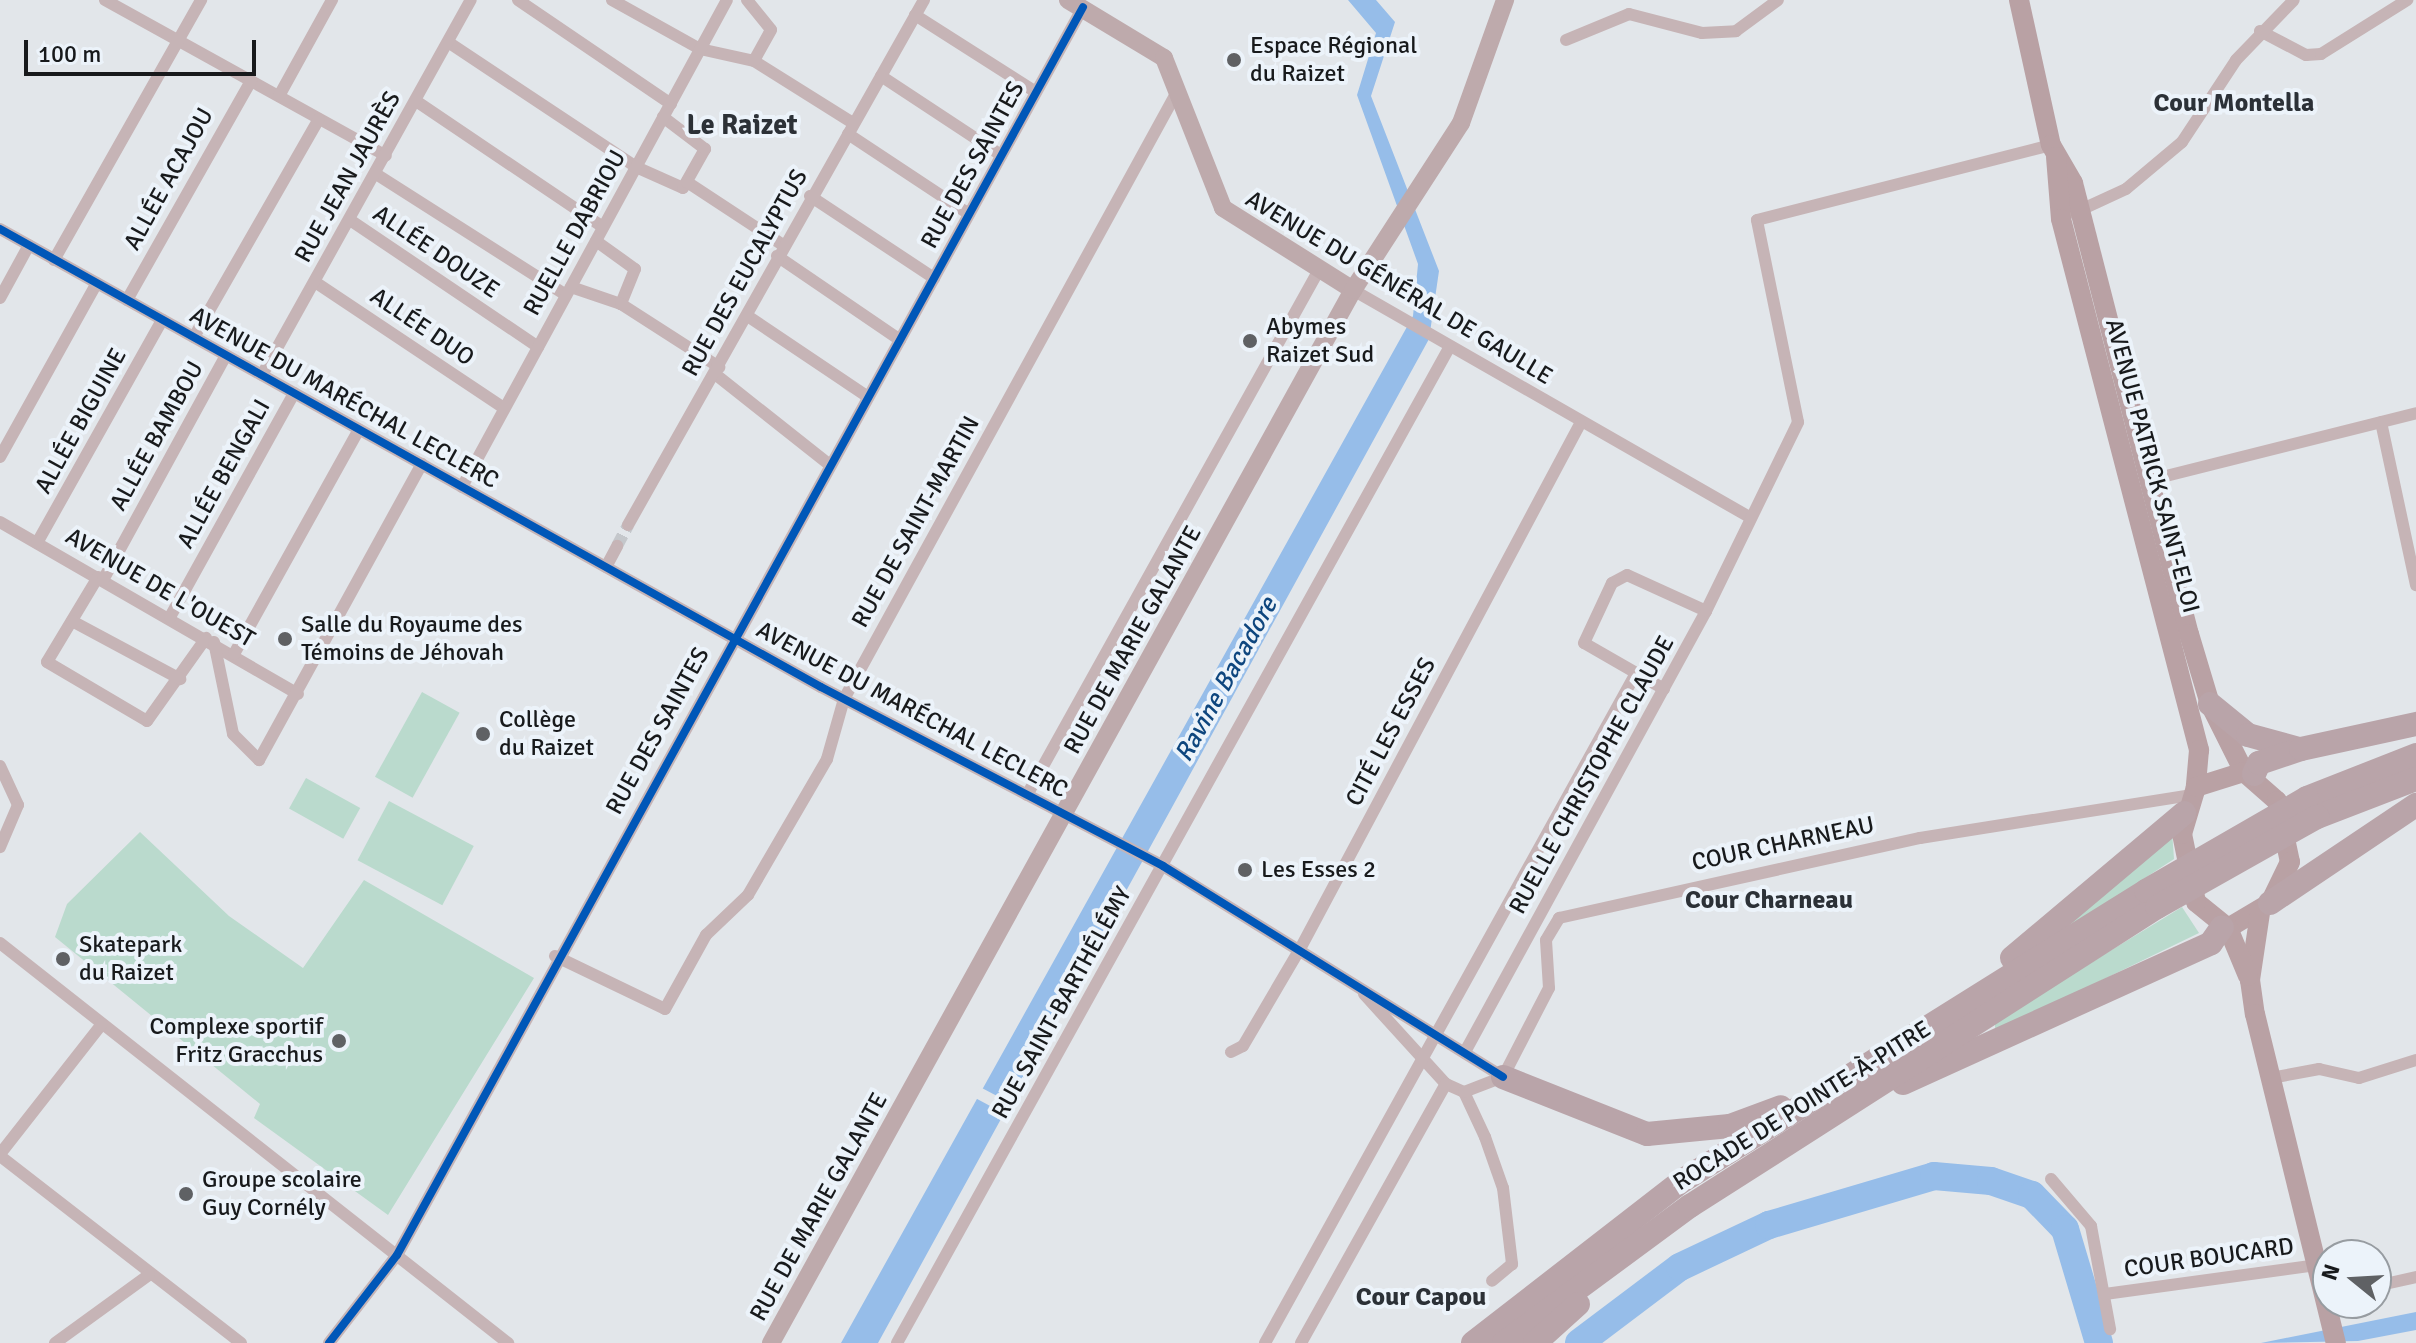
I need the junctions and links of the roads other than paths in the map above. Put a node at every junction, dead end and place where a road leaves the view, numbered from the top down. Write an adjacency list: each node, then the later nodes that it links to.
1 (105, 0): 19 (street)
2 (201, 0): 19 (street)
3 (332, 0): 27 (street)
4 (471, 0): 20 (street, RUE JEAN JAURÈS)
5 (518, 0): 29 (street)
6 (612, 0): 21 (street)
7 (727, 0): 21 (street, RUELLE DABRIOU)
8 (747, 0): 22 (street)
9 (924, 0): 16 (street, RUE DES EUCALYPTUS)
10 (1505, 0): 54 (main road, RUE DE MARIE GALANTE)
11 (1778, 0): 18 (street)
12 (2019, 0): 33 (main road, AVENUE PATRICK SAINT-ELOI)
13 (2294, 0): 17 (street)
14 (2407, 0): 17 (street)
15 (1076, 4): 25 (main road, AVENUE DU GÉNÉRAL DE GAULLE); 26 (street, RUE DES SAINTES)
16 (915, 15): 23 (street, RUE DES EUCALYPTUS); 26 (street)
17 (2260, 31): 40 (street)
18 (1566, 40)
19 (179, 41): 24 (street); 49 (street)
20 (448, 42): 28 (street, RUE JEAN JAURÈS); 36 (street)
21 (700, 49): 22 (street); 29 (street, RUELLE DABRIOU)
22 (754, 61): 32 (street)
23 (881, 76): 32 (street, RUE DES EUCALYPTUS); 34 (street)
24 (251, 81): 27 (street); 57 (street, ALLÉE ACAJOU)
25 (1178, 90): 50 (main road, AVENUE DU GÉNÉRAL DE GAULLE); 98 (street, RUE DE SAINT-MARTIN)
26 (1036, 92): 34 (street, RUE DES SAINTES)
27 (279, 96): 31 (street)
28 (416, 101): 35 (street, RUE JEAN JAURÈS); 44 (street)
29 (671, 104): 30 (street, RUELLE DABRIOU)
30 (663, 117): 36 (street, RUELLE DABRIOU); 38 (street)
31 (319, 119): 35 (street); 61 (street)
32 (850, 128): 39 (street, RUE DES EUCALYPTUS); 41 (street)
33 (2053, 151): 40 (main road, AVENUE PATRICK SAINT-ELOI); 42 (main road, AVENUE PATRICK SAINT-ELOI); 80 (street, RUELLE CHRISTOPHE CLAUDE)
34 (1001, 155): 41 (street, RUE DES SAINTES)
35 (386, 156): 37 (street, RUE JEAN JAURÈS)
36 (636, 167): 38 (street); 44 (street, RUELLE DABRIOU)
37 (376, 174): 43 (street, RUE JEAN JAURÈS); 55 (street)
38 (687, 182): 48 (street)
39 (810, 196): 48 (street, RUE DES EUCALYPTUS); 51 (street)
40 (2080, 210): 42 (street); 78 (main road, AVENUE PATRICK SAINT-ELOI)
41 (969, 214): 51 (street, RUE DES SAINTES)
42 (2061, 219): 107 (main road, AVENUE PATRICK SAINT-ELOI)
43 (350, 220): 52 (street, RUE JEAN JAURÈS); 64 (street, ALLÉE DOUZE)
44 (603, 227): 46 (street, RUELLE DABRIOU)
45 (0, 229): 47 (street, AVENUE DU MARÉCHAL LECLERC)
46 (596, 241): 55 (street, RUELLE DABRIOU); 58 (street)
47 (29, 245): 49 (street, AVENUE DU MARÉCHAL LECLERC); 56 (street)
48 (780, 250): 59 (street, RUE DES EUCALYPTUS); 62 (street)
49 (54, 260): 53 (street, AVENUE DU MARÉCHAL LECLERC)
50 (1320, 268): 54 (main road, AVENUE DU GÉNÉRAL DE GAULLE); 106 (street)
51 (934, 278): 62 (street, RUE DES SAINTES)
52 (315, 282): 67 (street, RUE JEAN JAURÈS); 70 (street, ALLÉE DUO)
53 (97, 283): 57 (street, AVENUE DU MARÉCHAL LECLERC); 75 (street)
54 (1353, 290): 63 (street, AVENUE DU GÉNÉRAL DE GAULLE); 110 (main road, RUE DE MARIE GALANTE)
55 (568, 291): 58 (street); 64 (street, RUELLE DABRIOU)
56 (0, 298)
57 (127, 300): 60 (street, AVENUE DU MARÉCHAL LECLERC)
58 (621, 304): 66 (street)
59 (749, 317): 66 (street, RUE DES EUCALYPTUS); 69 (street)
60 (162, 320): 61 (street, AVENUE DU MARÉCHAL LECLERC); 83 (street, ALLÉE BIGUINE)
61 (194, 337): 65 (street, AVENUE DU MARÉCHAL LECLERC)
62 (900, 340): 69 (street, RUE DES SAINTES)
63 (1444, 345): 73 (street, AVENUE DU GÉNÉRAL DE GAULLE); 112 (street, RUE SAINT-BARTHÉLÉMY)
64 (538, 347): 70 (street, RUELLE DABRIOU)
65 (226, 355): 67 (street, AVENUE DU MARÉCHAL LECLERC); 86 (street, ALLÉE BAMBOU)
66 (717, 371): 77 (street); 82 (street, RUE DES EUCALYPTUS)
67 (262, 375): 68 (street, AVENUE DU MARÉCHAL LECLERC)
68 (294, 393): 74 (street, AVENUE DU MARÉCHAL LECLERC); 89 (street, ALLÉE BENGALI)
69 (868, 397): 77 (street, RUE DES SAINTES)
70 (504, 408): 79 (street, RUELLE DABRIOU)
71 (2416, 413): 72 (street)
72 (2381, 422): 78 (street); 87 (street)
73 (1580, 424): 80 (street, AVENUE DU GÉNÉRAL DE GAULLE); 117 (street, CITÉ LES ESSES)
74 (359, 429): 76 (street, AVENUE DU MARÉCHAL LECLERC); 93 (street)
75 (0, 457)
76 (422, 464): 79 (street, AVENUE DU MARÉCHAL LECLERC); 97 (street)
77 (830, 465): 91 (street, RUE DES SAINTES)
78 (2154, 479): 99 (main road, AVENUE PATRICK SAINT-ELOI)
79 (462, 487): 85 (street, AVENUE DU MARÉCHAL LECLERC)
80 (1750, 517): 88 (street, RUELLE CHRISTOPHE CLAUDE)
81 (0, 522): 83 (street, AVENUE DE L'OUEST)
82 (628, 525)
83 (37, 543): 86 (street, AVENUE DE L'OUEST)
84 (617, 546): 85 (street)
85 (606, 567): 91 (street, AVENUE DU MARÉCHAL LECLERC)
86 (101, 579): 89 (street, AVENUE DE L'OUEST); 90 (street, ALLÉE BAMBOU)
87 (2416, 585)
88 (1706, 611): 94 (street); 96 (street, RUELLE CHRISTOPHE CLAUDE)
89 (170, 617): 92 (street, AVENUE DE L'OUEST)
90 (72, 621): 95 (street); 95 (street, ALLÉE BAMBOU)
91 (733, 638): 98 (street, AVENUE DU MARÉCHAL LECLERC); 118 (street, RUE DES SAINTES)
92 (210, 640): 93 (street, AVENUE DE L'OUEST); 95 (street); 97 (street)
93 (234, 654): 97 (street, AVENUE DE L'OUEST)
94 (1635, 675): 96 (street); 123 (street)
95 (180, 679)
96 (1664, 689): 124 (street, RUELLE CHRISTOPHE CLAUDE)
97 (298, 694)
98 (844, 699): 106 (street, AVENUE DU MARÉCHAL LECLERC); 118 (street, RUE DE SAINT-MARTIN)
99 (2210, 704): 101 (highway); 104 (main road, AVENUE PATRICK SAINT-ELOI)
100 (2416, 724): 101 (highway)
101 (2301, 749): 104 (highway)
102 (2416, 755): 109 (highway)
103 (0, 766): 111 (street)
104 (2249, 773): 107 (main road); 114 (main road)
105 (2416, 779): 109 (highway)
106 (1027, 795): 110 (street, AVENUE DU MARÉCHAL LECLERC)
107 (2191, 799): 115 (main road); 121 (highway); 130 (street, COUR CHARNEAU)
108 (2416, 805): 114 (highway)
109 (2312, 808): 113 (highway, bridge)
110 (1064, 813): 112 (street, AVENUE DU MARÉCHAL LECLERC); 153 (main road, RUE DE MARIE GALANTE)
111 (0, 847)
112 (1158, 864): 117 (street, AVENUE DU MARÉCHAL LECLERC); 154 (street, RUE SAINT-BARTHÉLÉMY)
113 (2151, 899): 128 (highway, ROCADE DE POINTE-À-PITRE); 135 (highway, ROCADE DE POINTE-À-PITRE)
114 (2265, 908): 115 (main road); 119 (main road)
115 (2225, 927): 119 (main road); 135 (highway)
116 (0, 943): 122 (street)
117 (1300, 949): 120 (street, AVENUE DU MARÉCHAL LECLERC); 125 (street, CITÉ LES ESSES)
118 (555, 956): 140 (street, RUE DES SAINTES)
119 (2250, 980): 131 (main road)
120 (1357, 985): 123 (street, AVENUE DU MARÉCHAL LECLERC); 127 (street)
121 (1958, 998): 128 (highway); 134 (highway)
122 (102, 1024): 136 (street); 140 (street)
123 (1440, 1035): 124 (street, AVENUE DU MARÉCHAL LECLERC); 127 (street)
124 (1466, 1050): 130 (street, AVENUE DU MARÉCHAL LECLERC)
125 (1231, 1052)
126 (2416, 1060): 131 (street)
127 (1424, 1062): 132 (street); 155 (street)
128 (1872, 1062): 129 (highway, ROCADE DE POINTE-À-PITRE)
129 (1849, 1076): 134 (highway); 157 (highway, ROCADE DE POINTE-À-PITRE)
130 (1503, 1077): 133 (street); 134 (highway)
131 (2271, 1078): 139 (main road)
132 (1446, 1084): 133 (street); 156 (street)
133 (1464, 1092): 144 (street)
134 (1765, 1113)
135 (1835, 1113): 138 (highway, ROCADE DE POINTE-À-PITRE)
136 (0, 1155): 142 (street)
137 (2051, 1179): 146 (street)
138 (1709, 1196): 158 (highway, ROCADE DE POINTE-À-PITRE); 159 (highway)
139 (2312, 1241)
140 (397, 1255): 151 (street, RUE DES SAINTES); 152 (street)
141 (2312, 1266): 146 (street, COUR BOUCARD)
142 (149, 1275): 149 (street); 150 (street)
143 (2416, 1277): 145 (street)
144 (1492, 1281)
145 (2392, 1282)
146 (2105, 1294): 148 (street)
147 (2331, 1319): 160 (main road)
148 (2110, 1329)
149 (55, 1343)
150 (241, 1343)
151 (329, 1343)
152 (508, 1343)
153 (771, 1343)
154 (897, 1343)
155 (1265, 1343)
156 (1301, 1343)
157 (1473, 1343)
158 (1504, 1343)
159 (1535, 1343)
160 (2336, 1343)

